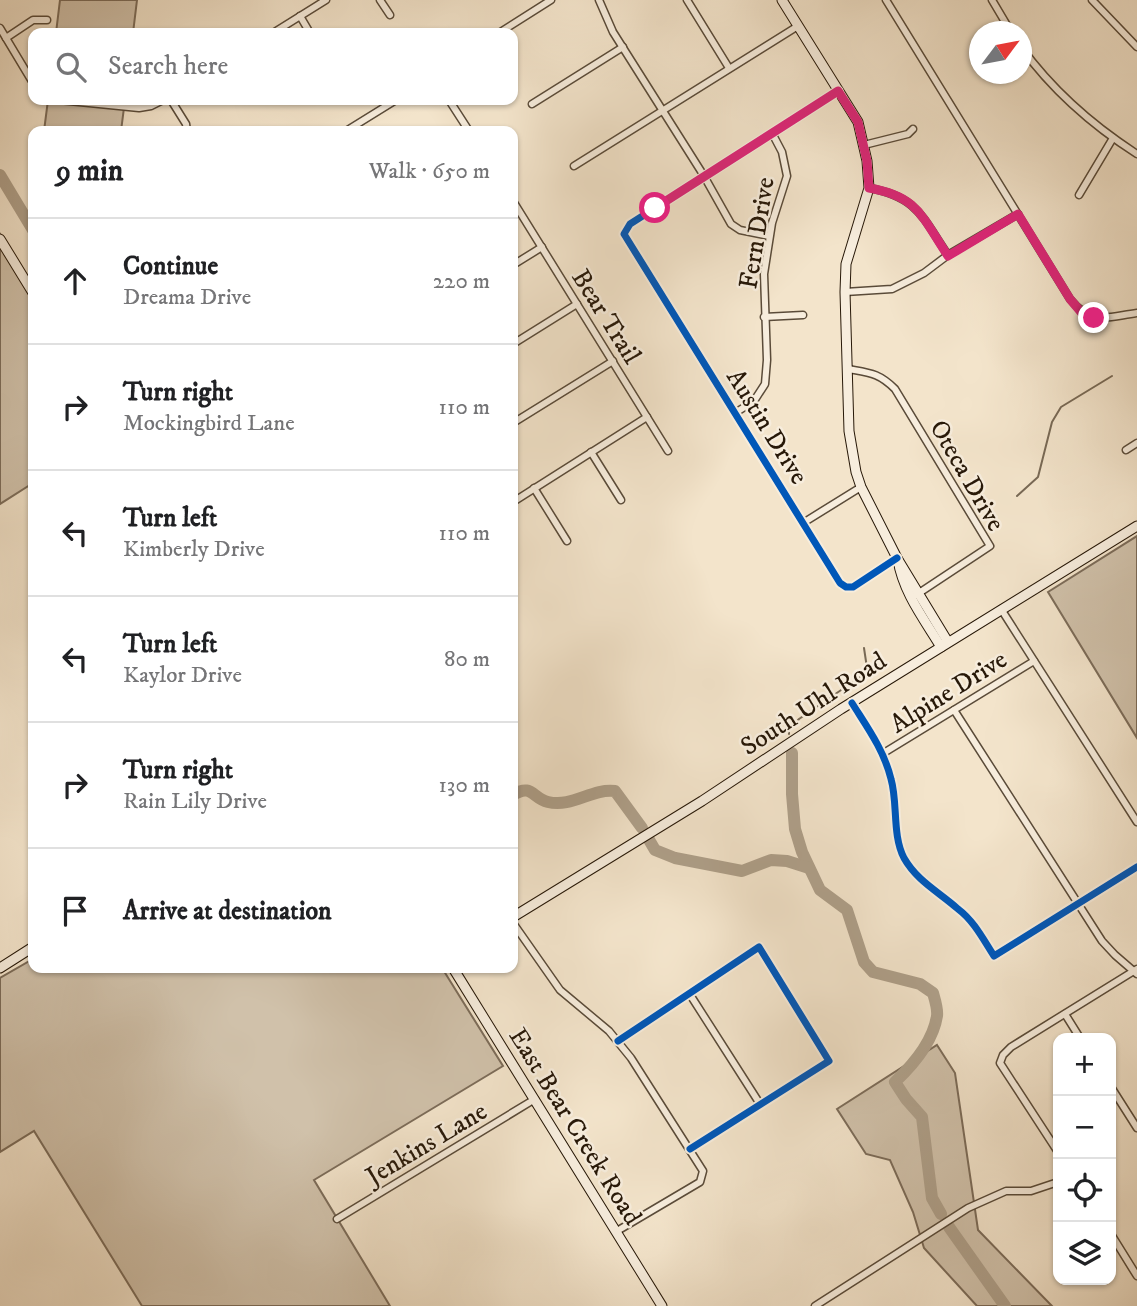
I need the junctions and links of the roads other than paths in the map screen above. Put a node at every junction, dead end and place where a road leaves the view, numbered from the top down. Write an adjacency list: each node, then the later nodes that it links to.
1 (326, 0): 11 (street)
2 (380, 0): 10 (street)
3 (551, 0): 18 (street)
4 (599, 0): 20 (street)
5 (687, 0): 23 (street)
6 (782, 0): 14 (main road)
7 (886, 0): 46 (street)
8 (992, 0): 13 (street)
9 (1092, 0): 21 (street)
10 (390, 15)
11 (300, 16): 16 (street); 17 (street)
12 (47, 20): 19 (street)
13 (1004, 21)
14 (798, 26): 23 (street); 25 (main road)
15 (0, 28): 19 (street)
16 (281, 28)
17 (307, 28)
18 (507, 28)
19 (6, 38): 24 (street)
20 (623, 47): 26 (street); 32 (street)
21 (1137, 47)
22 (1032, 60): 38 (street)
23 (729, 68): 32 (street)
24 (28, 75)
25 (838, 91): 37 (street); 39 (main road)
26 (532, 104)
27 (110, 105): 28 (street)
28 (148, 105)
29 (174, 105): 33 (street)
30 (388, 105): 34 (street)
31 (452, 105): 35 (street)
32 (662, 110): 41 (street); 42 (street)
33 (186, 126)
34 (353, 126)
35 (466, 126)
36 (913, 129): 39 (street)
37 (772, 133): 42 (street); 47 (street, Fern Drive)
38 (1113, 138): 40 (street); 44 (street)
39 (864, 145): 43 (main road)
40 (1137, 154)
41 (575, 166)
42 (704, 176): 47 (street); 61 (street, Austin Drive)
43 (869, 188): 50 (street); 53 (main road)
44 (1079, 195)
45 (518, 209): 49 (street, Bear Trail)
46 (1018, 214): 50 (street); 55 (street)
47 (769, 236): 57 (street, Fern Drive)
48 (0, 239): 52 (main road)
49 (542, 247): 51 (street); 54 (street, Bear Trail)
50 (948, 256): 53 (street)
51 (518, 262)
52 (28, 285)
53 (845, 292): 60 (main road)
54 (577, 304): 58 (street); 59 (street, Bear Trail)
55 (1137, 313)
56 (803, 315): 57 (street)
57 (764, 317): 61 (street, Fern Drive)
58 (518, 341)
59 (613, 361): 62 (street, Bear Trail); 63 (street)
60 (848, 369): 68 (main road); 76 (street, Oteca Drive)
61 (736, 413): 72 (street, Austin Drive)
62 (647, 417): 66 (street); 67 (street, Bear Trail)
63 (518, 420)
64 (1137, 443): 65 (street)
65 (1126, 450)
66 (592, 452): 69 (street); 71 (street)
67 (668, 452)
68 (861, 487): 72 (street); 75 (main road)
69 (534, 488): 70 (street); 74 (street)
70 (518, 497)
71 (621, 500)
72 (803, 523): 75 (street, Austin Drive)
73 (1137, 526): 77 (main road, South Uhl Road)
74 (567, 541)
75 (897, 558): 76 (main road)
76 (915, 596): 78 (main road)
77 (1001, 609): 78 (main road, South Uhl Road); 79 (street)
78 (945, 644): 80 (main road, South Uhl Road)
79 (1034, 661): 81 (street, Alpine Drive); 83 (street)
80 (852, 703): 82 (street); 86 (main road, South Uhl Road)
81 (954, 710): 82 (street, Alpine Drive); 85 (street)
82 (882, 754): 85 (street)
83 (1137, 822)
84 (1137, 867): 85 (street)
85 (1078, 904): 90 (street)
86 (518, 914)
87 (518, 930): 95 (street)
88 (28, 950): 89 (main road)
89 (0, 968)
90 (1136, 971): 93 (street)
91 (456, 973): 97 (main road, East Bear Creek Road)
92 (690, 993): 95 (street); 98 (street); 98 (street)
93 (1065, 1014): 94 (street); 100 (street)
94 (1077, 1033)
95 (618, 1041): 101 (street)
96 (1116, 1095): 99 (street)
97 (535, 1099): 103 (street, Jenkins Lane); 104 (main road, East Bear Creek Road)
98 (760, 1104): 101 (street)
99 (1137, 1128)
100 (1053, 1144)
101 (690, 1149): 104 (street)
102 (1053, 1184): 108 (street)
103 (337, 1219)
104 (617, 1231): 107 (main road, East Bear Creek Road)
105 (1116, 1242): 106 (street)
106 (1137, 1276)
107 (663, 1306)
108 (814, 1306)

